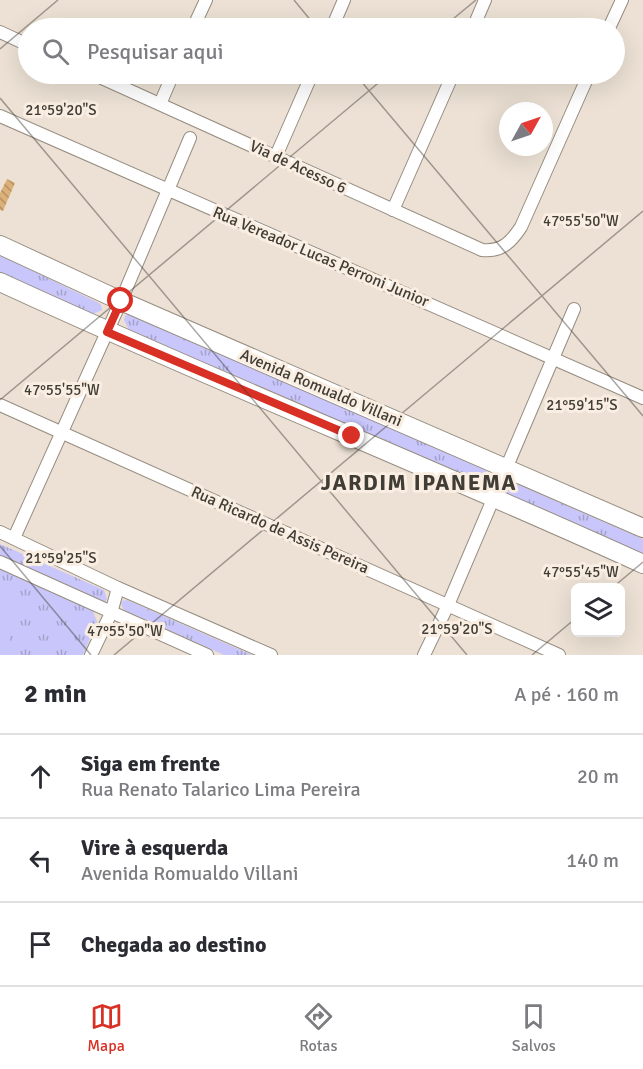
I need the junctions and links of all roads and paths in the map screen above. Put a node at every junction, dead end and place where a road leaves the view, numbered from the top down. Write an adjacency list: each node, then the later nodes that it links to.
1 (206, 0): 5 (street)
2 (344, 0): 6 (street)
3 (485, 0): 7 (street)
4 (622, 0): 8 (street)
5 (198, 18)
6 (336, 18)
7 (477, 18)
8 (614, 18)
9 (0, 32): 10 (street)
10 (18, 40)
11 (115, 84): 16 (street, Via de Acesso 6)
12 (169, 84): 16 (street)
13 (308, 84): 19 (street)
14 (449, 84): 21 (street)
15 (585, 84): 21 (street, Via de Acesso 6)
16 (160, 104): 19 (street, Via de Acesso 6)
17 (0, 116): 20 (street, Rua Vereador Lucas Perroni Junior)
18 (190, 138): 20 (street)
19 (276, 156): 21 (street, Via de Acesso 6)
20 (168, 191): 24 (street); 27 (street, Rua Vereador Lucas Perroni Junior)
21 (393, 210)
22 (0, 245): 24 (street, Avenida Romualdo Villani)
23 (0, 282): 26 (street, Avenida Romualdo Villani)
24 (121, 301): 26 (street); 31 (street, Avenida Romualdo Villani)
25 (574, 309): 27 (street)
26 (107, 332): 30 (street); 32 (street, Avenida Romualdo Villani)
27 (554, 357): 28 (street, Rua Vereador Lucas Perroni Junior); 31 (street)
28 (643, 398)
29 (0, 405): 30 (street, Rua Ricardo de Assis Pereira)
30 (61, 432): 35 (street); 39 (street, Rua Ricardo de Assis Pereira)
31 (506, 467): 32 (street); 33 (street, Avenida Romualdo Villani)
32 (493, 496): 37 (street, Avenida Romualdo Villani); 39 (street)
33 (643, 528)
34 (0, 532): 35 (street)
35 (14, 538): 38 (street)
36 (0, 562): 40 (street)
37 (643, 564)
38 (118, 588): 40 (street); 43 (street)
39 (448, 605): 44 (street); 45 (street, Rua Ricardo de Assis Pereira)
40 (111, 613): 41 (street); 42 (street)
41 (202, 654)
42 (91, 655)
43 (271, 655)
44 (424, 655)
45 (559, 655)

